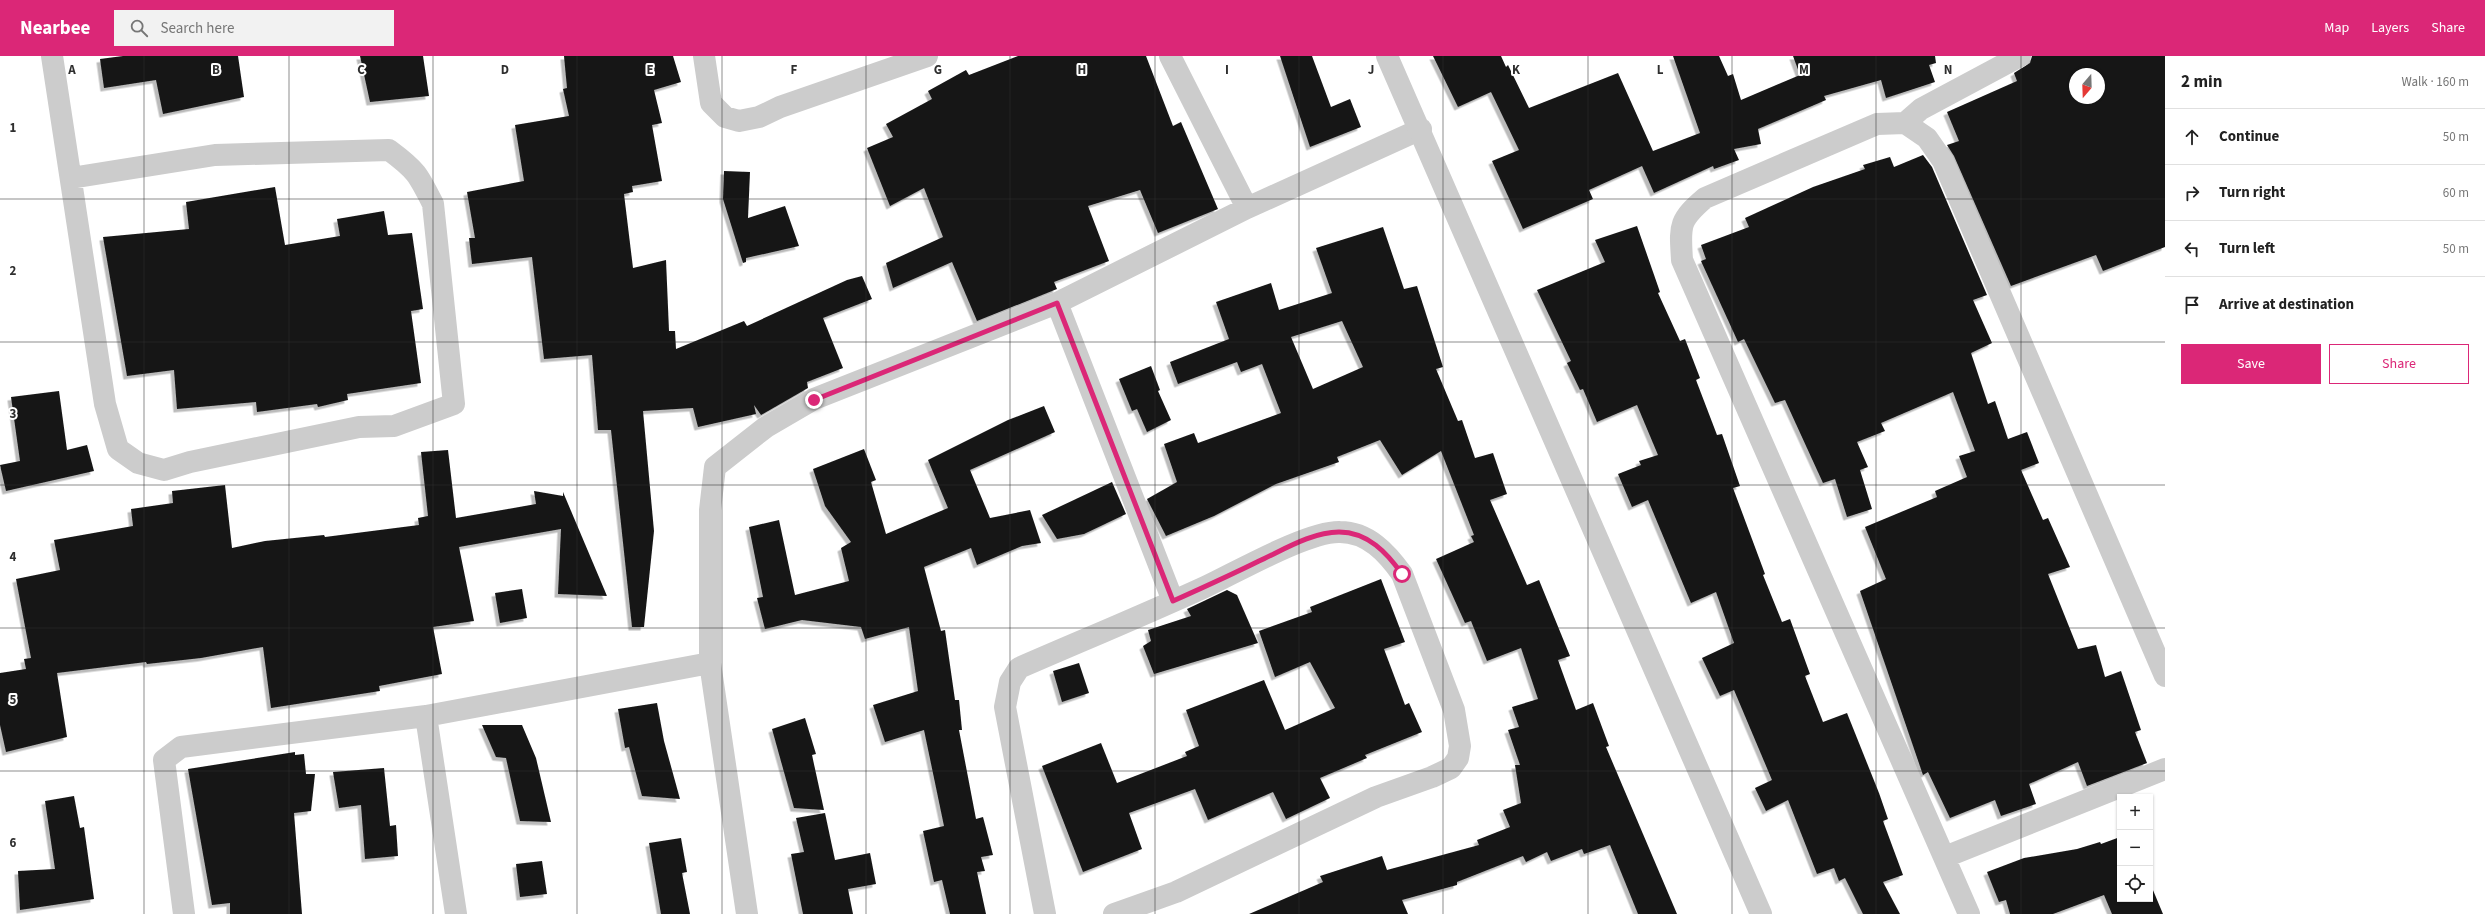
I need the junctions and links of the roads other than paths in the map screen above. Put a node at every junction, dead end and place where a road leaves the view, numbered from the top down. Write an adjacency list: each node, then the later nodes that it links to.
1 (52, 56): 9 (street)
2 (704, 56): 3 (street)
3 (927, 56)
4 (1170, 56): 10 (street)
5 (1387, 56): 8 (street)
6 (2020, 56): 7 (street)
7 (1904, 123): 14 (street); 17 (street)
8 (1421, 129): 10 (street); 23 (street)
9 (71, 178): 9 (street)
10 (1247, 208): 11 (street)
11 (1057, 303): 12 (street); 13 (street)
12 (1173, 601): 21 (street); 22 (street)
13 (710, 663): 15 (street); 20 (street)
14 (2165, 676)
15 (426, 716): 18 (street); 19 (street)
16 (2165, 769): 17 (street)
17 (1945, 857): 24 (street)
18 (184, 914)
19 (456, 914)
20 (747, 914)
21 (1045, 914)
22 (1114, 914)
23 (1761, 914)
24 (1969, 914)

